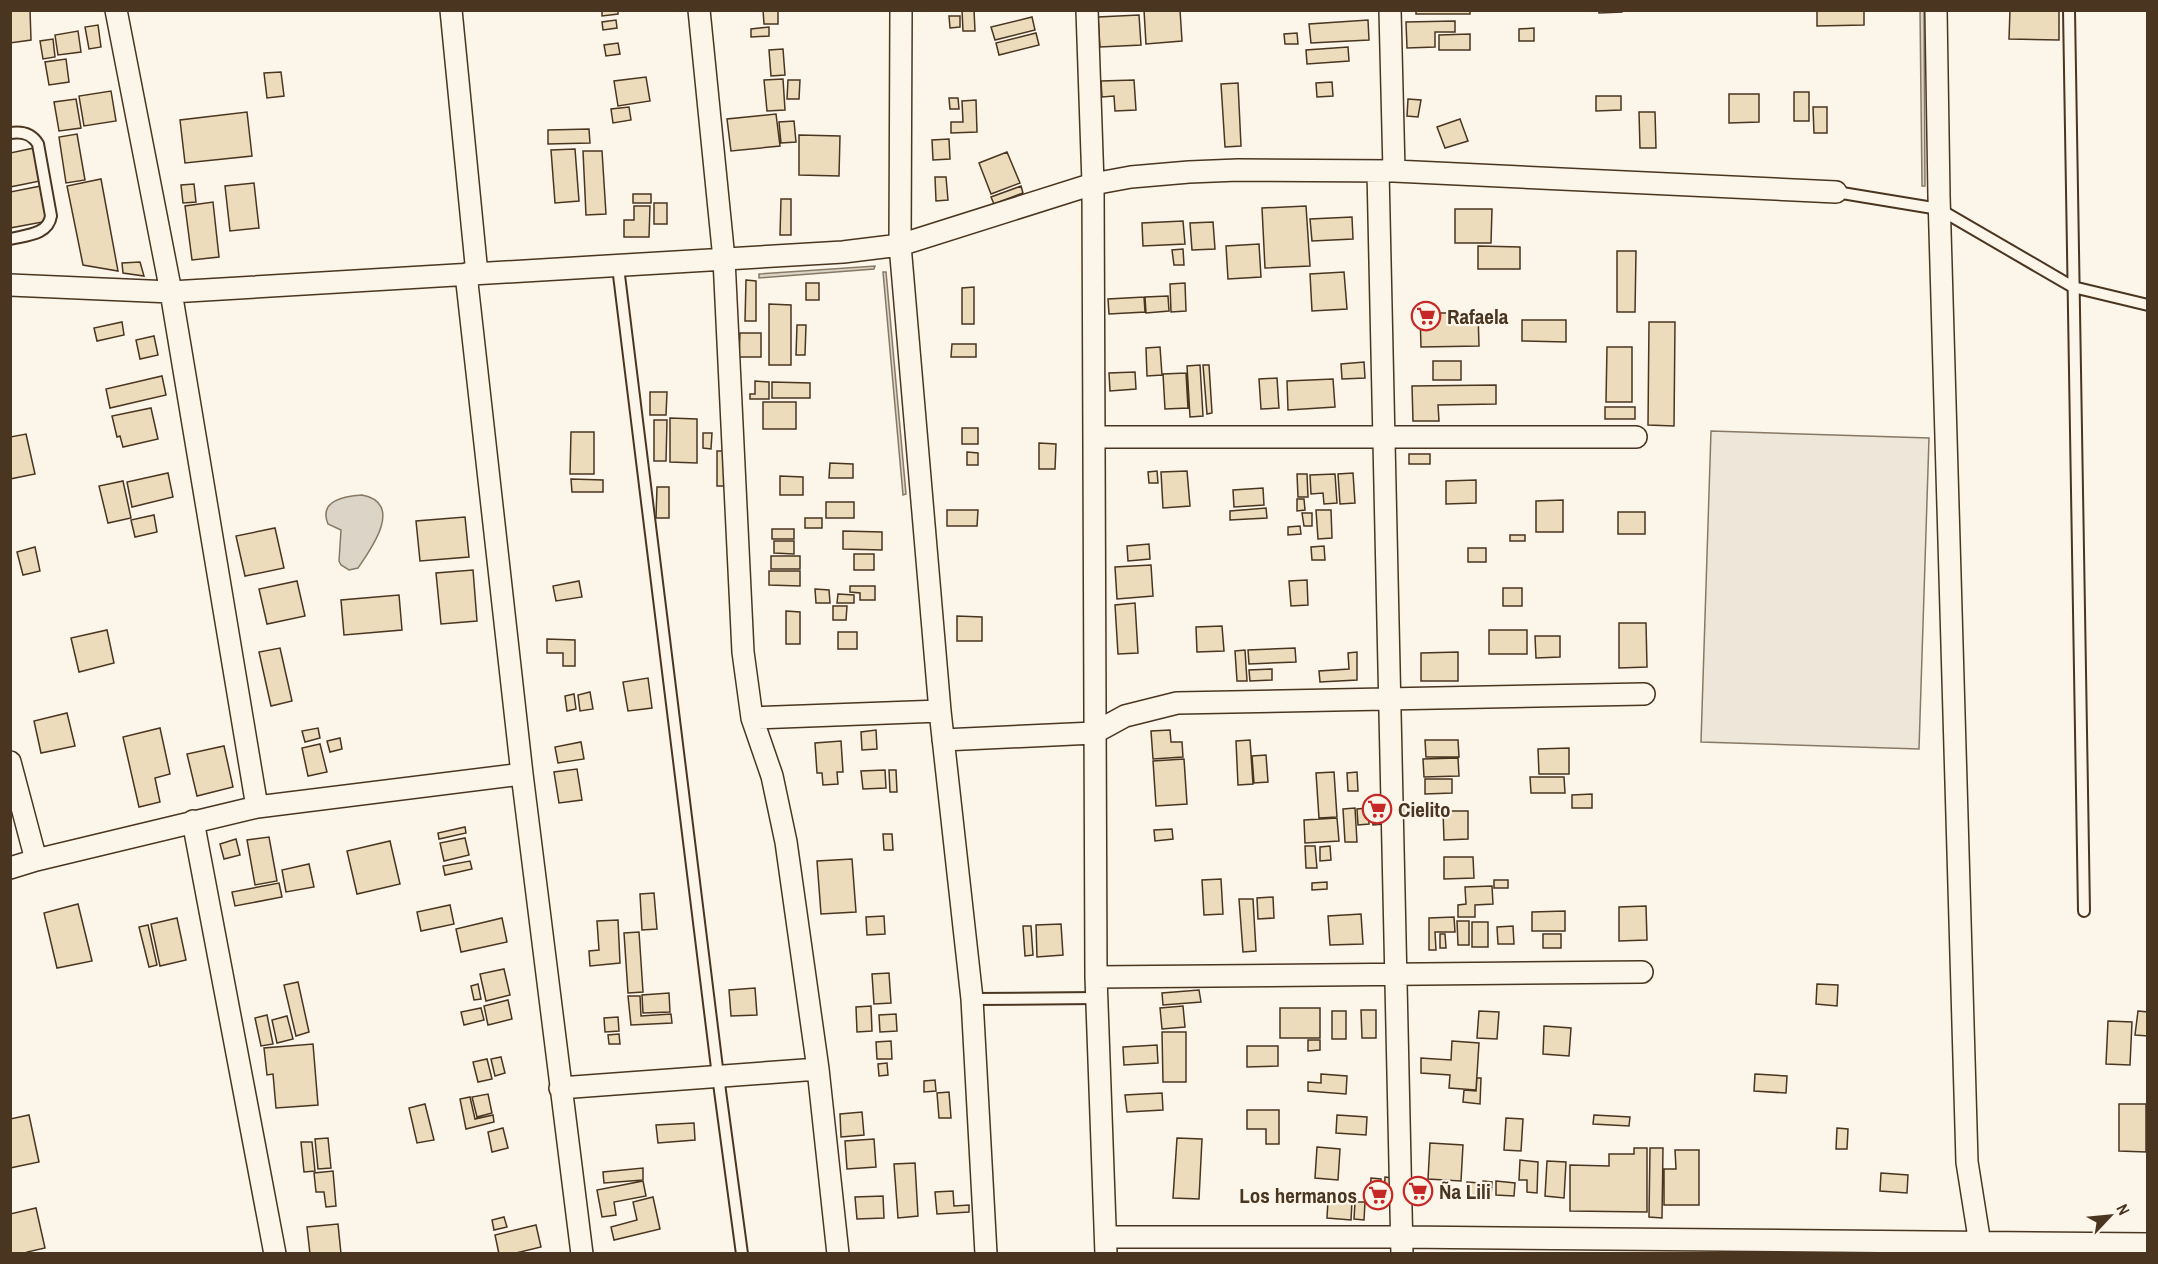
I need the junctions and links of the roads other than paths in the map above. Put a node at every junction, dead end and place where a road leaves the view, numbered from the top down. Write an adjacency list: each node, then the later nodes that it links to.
1 (116, 10): 21 (street)
2 (450, 10): 18 (street)
3 (699, 10): 16 (street)
4 (901, 10): 15 (street)
5 (1087, 10): 11 (street)
6 (1390, 10): 10 (street)
7 (1936, 10): 13 (street)
8 (2069, 10): 20 (lane)
9 (10, 133): 14 (lane)
10 (1386, 171): 11 (street); 12 (street); 24 (street)
11 (1093, 184): 15 (street); 23 (street)
12 (1836, 192): 13 (lane)
13 (1939, 210): 20 (lane); 50 (street)
14 (10, 238)
15 (900, 245): 16 (street); 28 (street)
16 (724, 259): 17 (street); 29 (street)
17 (618, 267): 18 (street); 44 (lane)
18 (471, 274): 21 (street); 33 (street)
19 (10, 285): 21 (street)
20 (2073, 287): 22 (lane); 38 (lane)
21 (171, 292): 34 (street)
22 (2148, 305)
23 (1094, 437): 24 (street); 30 (street)
24 (1384, 437): 25 (street); 27 (street)
25 (1636, 437)
26 (1644, 694): 27 (street)
27 (1390, 700): 30 (street); 40 (street)
28 (940, 711): 29 (street); 31 (street)
29 (752, 717): 43 (street)
30 (1094, 733): 31 (street); 41 (street)
31 (943, 740): 42 (street)
32 (10, 762): 36 (street)
33 (522, 774): 34 (street); 45 (street)
34 (256, 807): 35 (street)
35 (193, 820): 36 (street); 51 (street)
36 (36, 860): 37 (street)
37 (10, 868)
38 (2084, 911)
39 (1642, 972): 40 (street)
40 (1396, 973): 41 (street); 48 (street)
41 (1096, 987): 42 (lane); 47 (street)
42 (972, 999): 55 (street)
43 (818, 1069): 44 (street); 54 (street)
44 (718, 1076): 45 (street); 53 (lane)
45 (560, 1088): 52 (street)
46 (2148, 1244): 50 (street)
47 (1106, 1245): 48 (street)
48 (1402, 1246): 49 (street)
49 (1785, 1247): 50 (street)
50 (1980, 1249)
51 (275, 1254)
52 (582, 1254)
53 (742, 1254)
54 (838, 1254)
55 (986, 1254)

